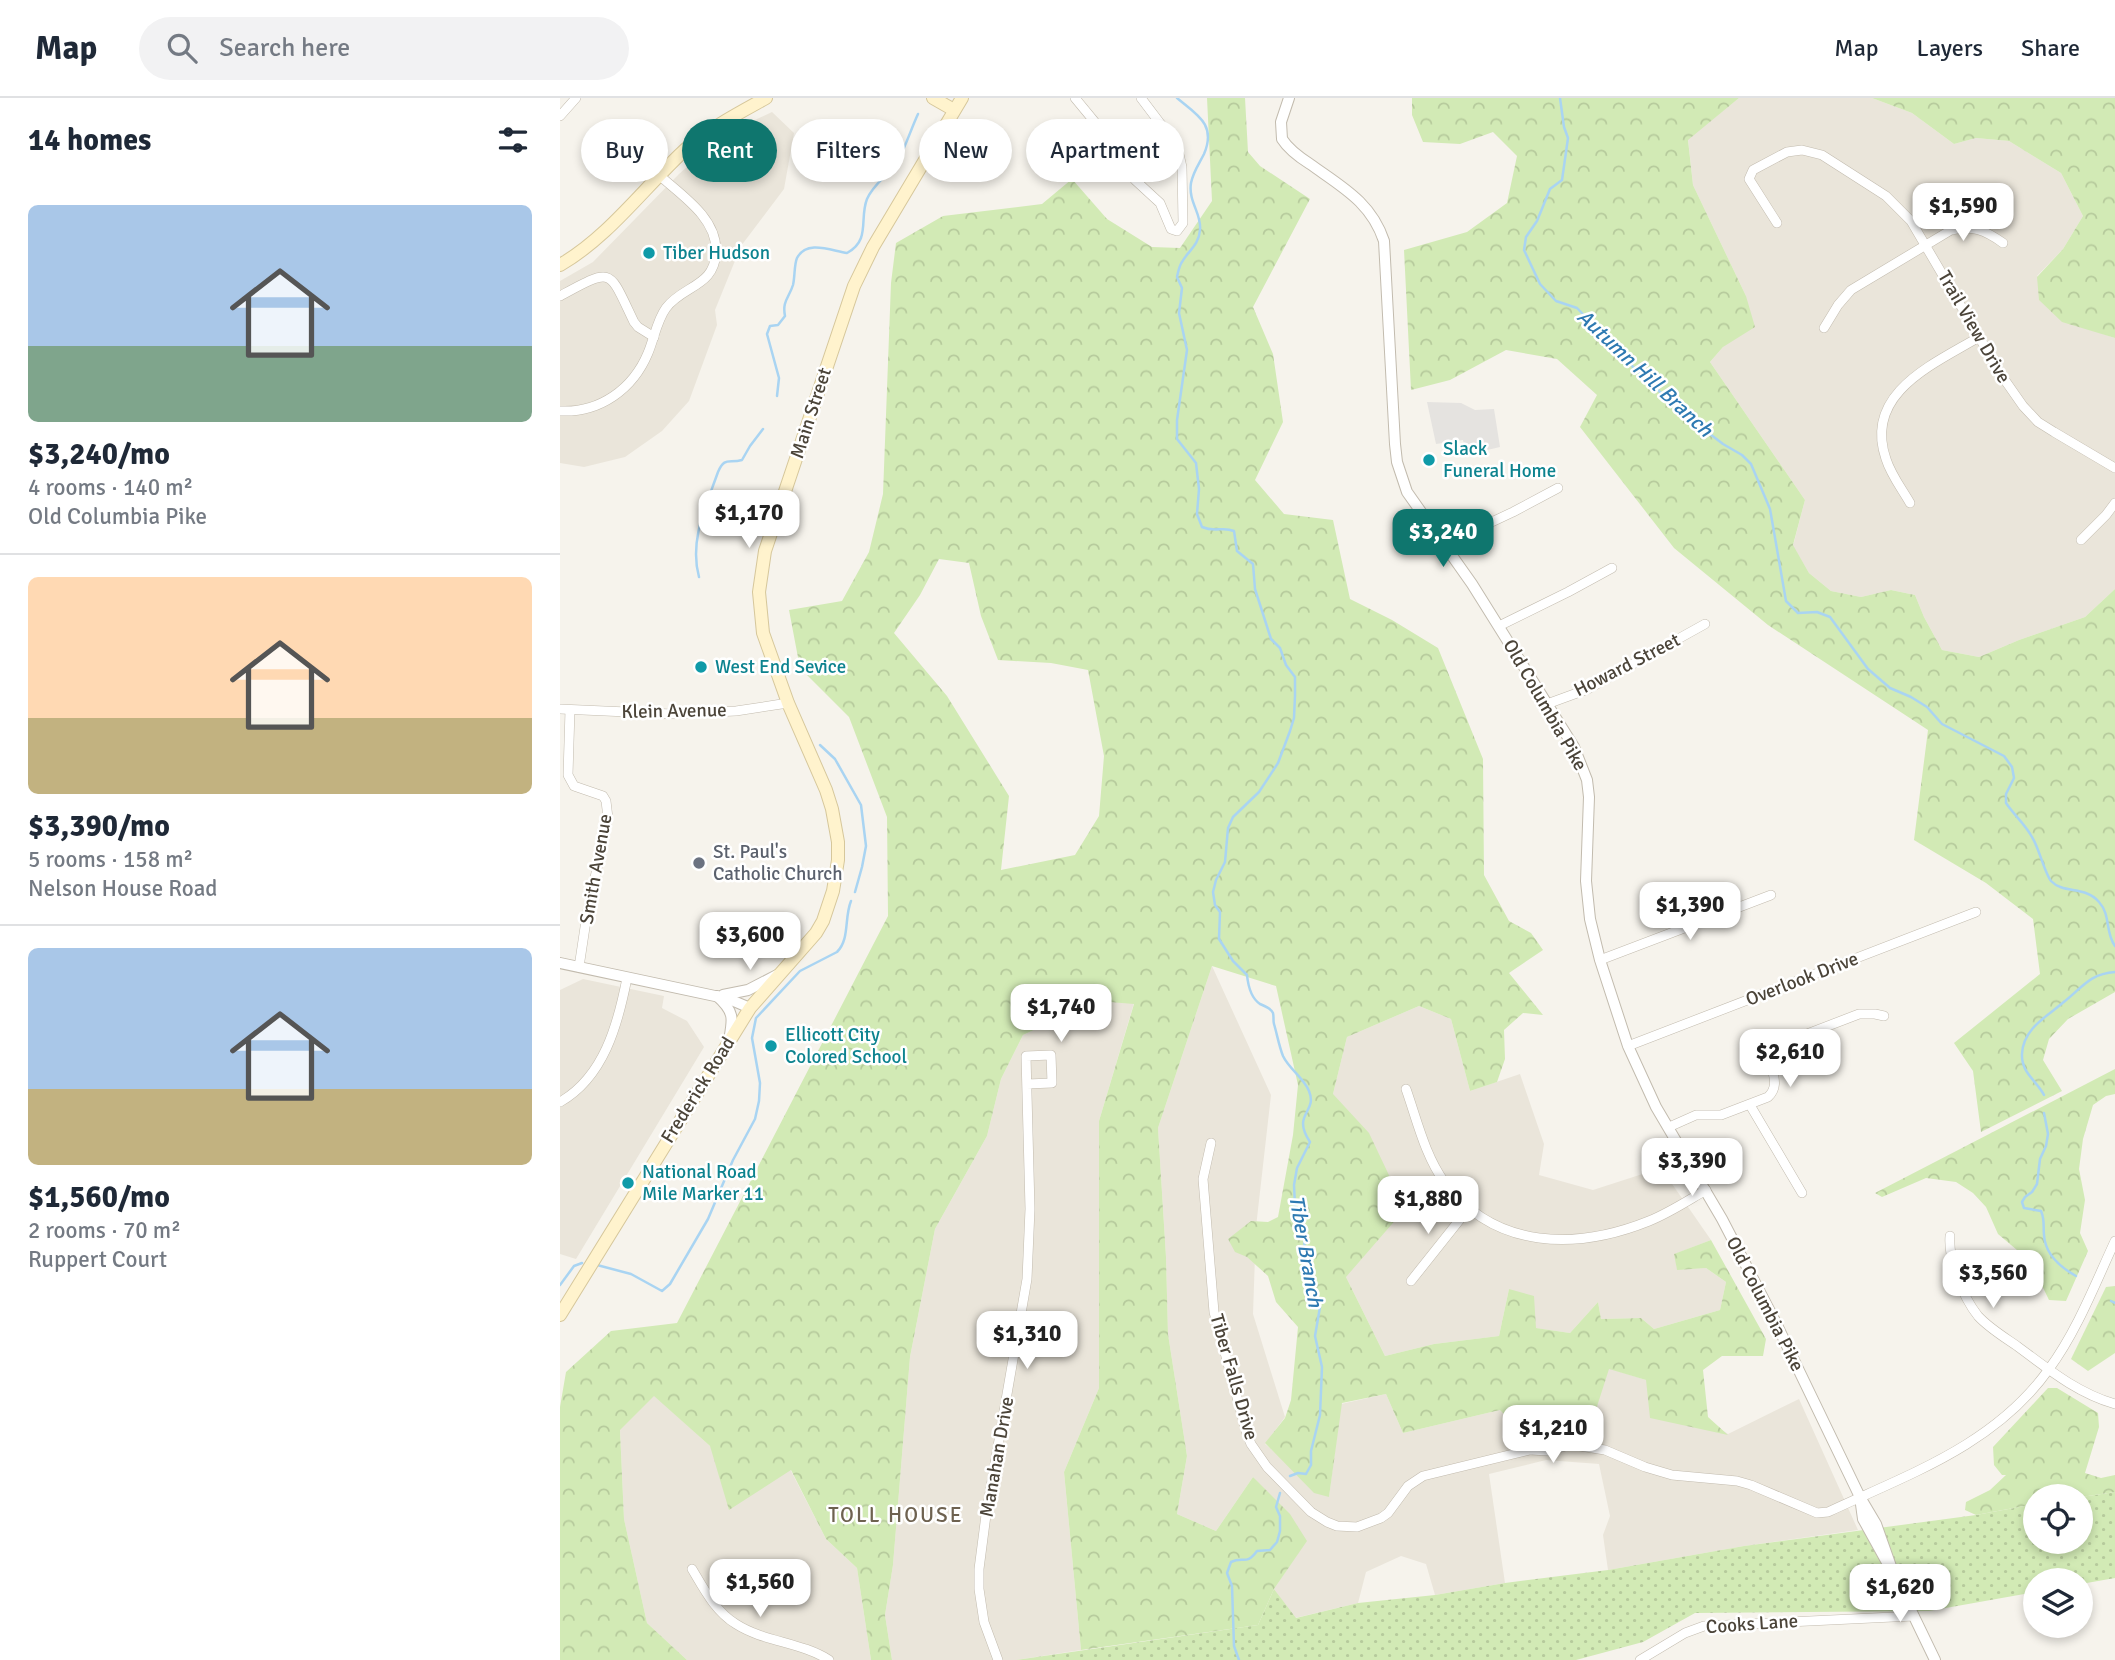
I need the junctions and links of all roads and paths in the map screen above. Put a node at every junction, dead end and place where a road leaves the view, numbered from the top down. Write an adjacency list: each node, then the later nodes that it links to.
1 (576, 98): 9 (street)
2 (766, 98): 10 (main road)
3 (933, 98): 8 (main road)
4 (962, 98): 8 (main road, Main Street)
5 (1075, 98): 6 (street)
6 (1141, 98)
7 (1289, 98): 27 (street, Old Columbia Pike)
8 (954, 110): 31 (main road, Main Street)
9 (560, 116)
10 (668, 167)
11 (652, 182): 16 (main road)
12 (666, 182): 19 (street)
13 (1777, 223): 15 (street, Trail View Drive)
14 (2003, 243): 15 (street)
15 (1926, 245): 18 (street); 20 (street, Trail View Drive)
16 (560, 265)
17 (560, 296): 19 (street)
18 (1824, 328)
19 (654, 337): 21 (street)
20 (1979, 337): 22 (street, Trail View Drive); 24 (street)
21 (560, 411)
22 (2115, 468)
23 (1558, 488): 27 (street)
24 (1910, 502)
25 (2115, 503): 26 (street)
26 (2081, 540)
27 (1445, 544): 30 (street, Old Columbia Pike)
28 (1612, 568): 30 (street)
29 (1705, 624): 32 (street, Howard Street)
30 (1499, 626): 32 (street, Old Columbia Pike)
31 (789, 703): 33 (street, Klein Avenue); 38 (main road, Main Street)
32 (1547, 704): 36 (street, Old Columbia Pike)
33 (565, 709): 39 (street, Smith Avenue)
34 (1771, 895): 36 (street)
35 (1976, 912): 45 (street, Overlook Drive)
36 (1600, 960): 45 (street, Old Columbia Pike)
37 (560, 963): 39 (street)
38 (790, 964): 41 (street); 42 (main road, Main Street)
39 (579, 967): 40 (street)
40 (627, 978): 41 (street); 48 (street)
41 (717, 996): 42 (street); 44 (street)
42 (750, 1008): 44 (main road, Frederick Road)
43 (1884, 1016): 49 (street)
44 (729, 1041): 58 (main road, Frederick Road)
45 (1628, 1046): 50 (street, Old Columbia Pike)
46 (1027, 1084): 65 (street, Manahan Drive)
47 (1406, 1089): 54 (street)
48 (560, 1102)
49 (1750, 1105): 50 (street); 53 (street)
50 (1669, 1127): 52 (street, Old Columbia Pike)
51 (1210, 1143): 61 (street, Tiber Falls Drive)
52 (1706, 1190): 54 (street); 61 (street, Old Columbia Pike)
53 (1802, 1194)
54 (1469, 1208): 57 (street)
55 (1950, 1236): 59 (street)
56 (2115, 1241): 59 (street, Tiber Falls Drive)
57 (1411, 1281)
58 (560, 1315)
59 (2049, 1370): 60 (street); 61 (street, Tiber Falls Drive)
60 (2115, 1404)
61 (1860, 1497): 63 (street, Old Columbia Pike)
62 (692, 1569): 64 (street)
63 (1914, 1616): 66 (street, Cooks Lane); 67 (street, Old Columbia Pike)
64 (829, 1660)
65 (998, 1660)
66 (1640, 1660)
67 (1935, 1660)

